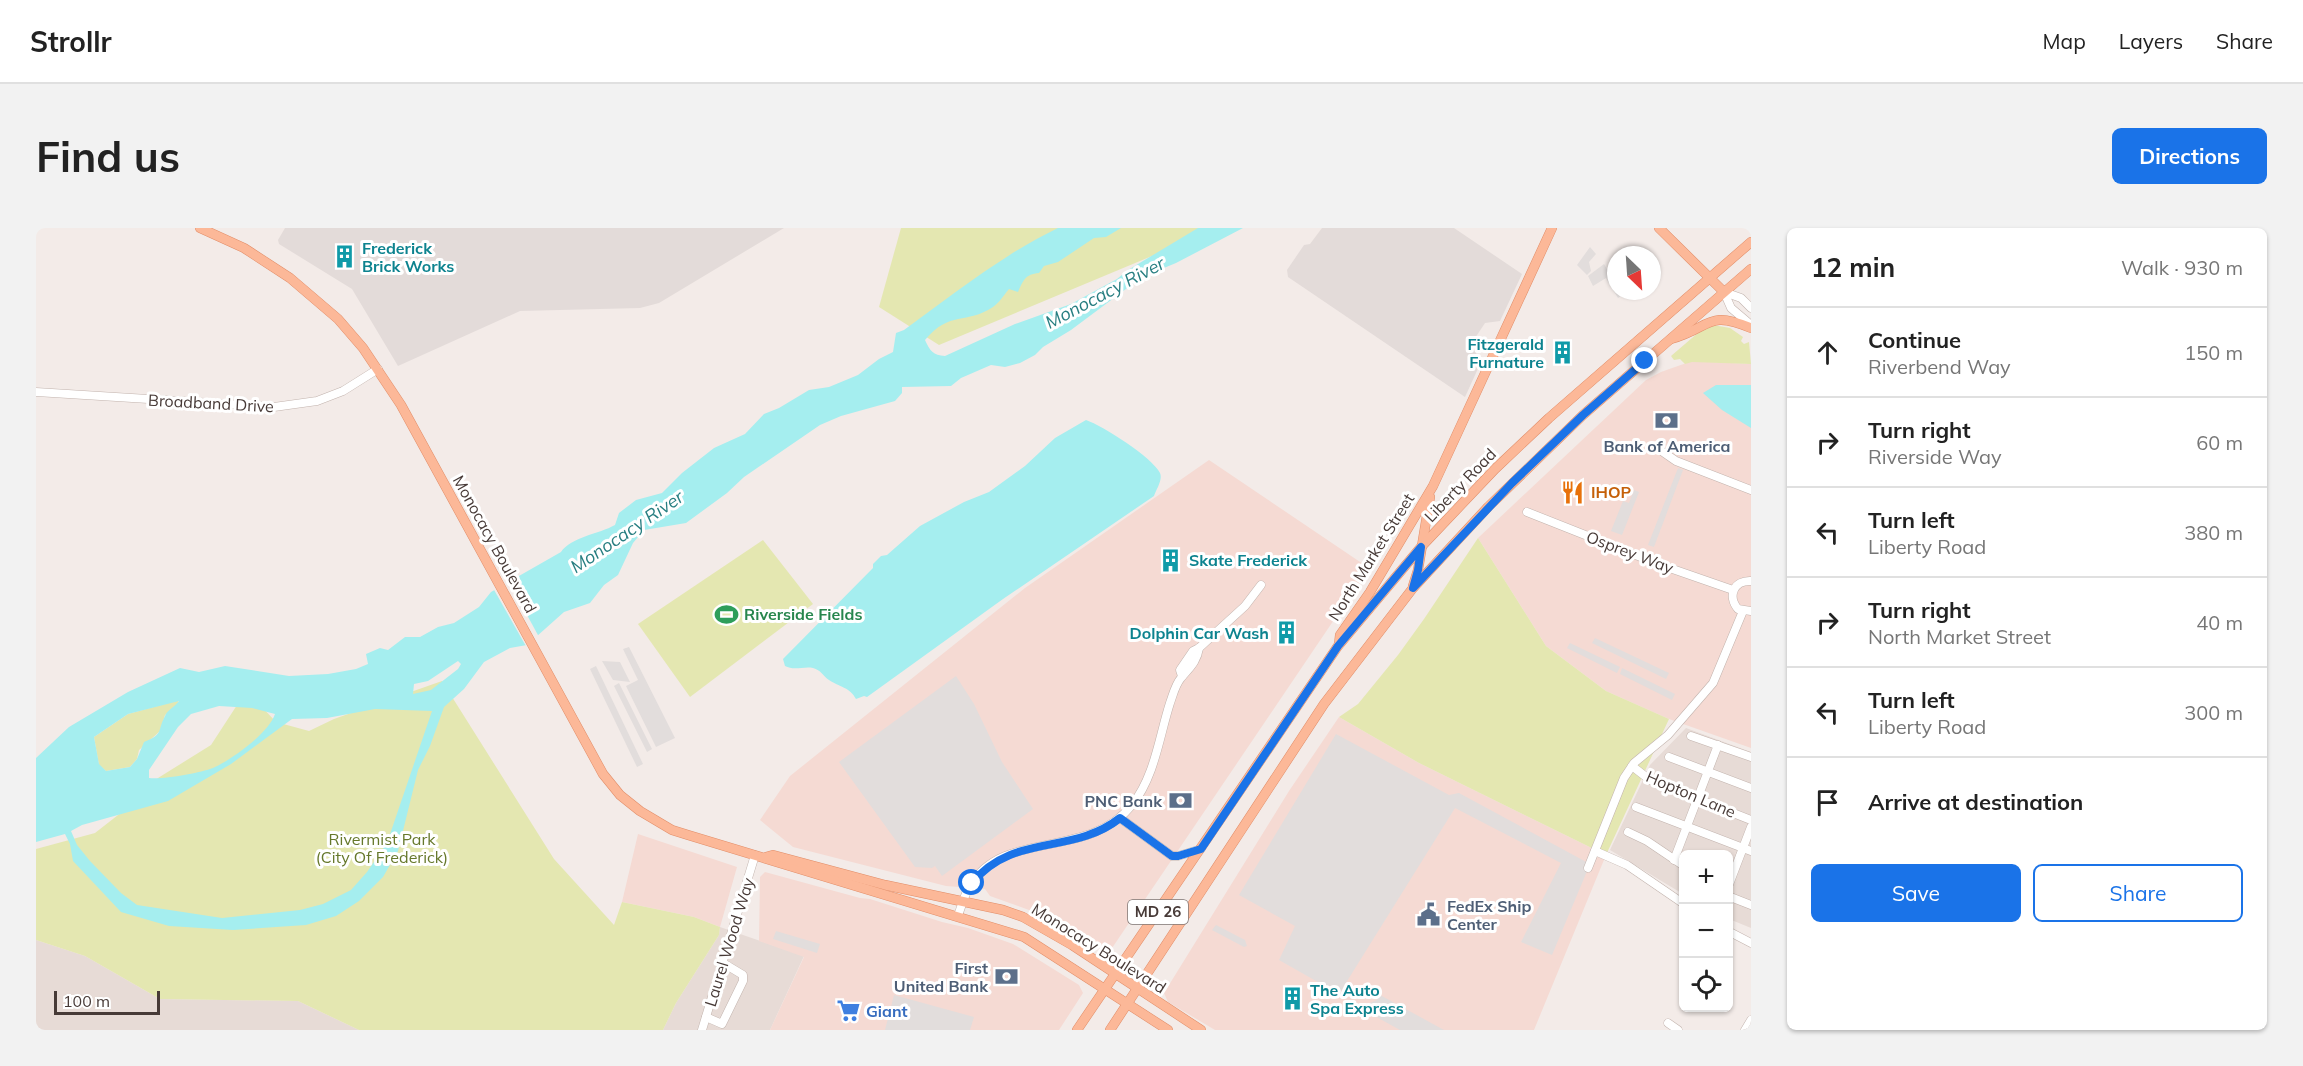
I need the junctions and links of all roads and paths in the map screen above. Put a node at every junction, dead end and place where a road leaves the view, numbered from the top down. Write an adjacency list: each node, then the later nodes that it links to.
1 (200, 228): 11 (main road, Monocacy Boulevard)
2 (1552, 228): 14 (main road, North Market Street)
3 (1659, 228): 6 (main road)
4 (1751, 242): 6 (main road, Liberty Road / MD 26)
5 (1751, 269): 7 (main road, MD 26)
6 (1710, 278): 7 (main road); 17 (main road, Liberty Road / MD 26)
7 (1724, 292): 8 (street); 9 (street); 10 (main road, MD 26)
8 (1751, 308)
9 (1751, 327): 10 (main road)
10 (1669, 339): 20 (main road, MD 26)
11 (378, 369): 12 (street, Broadband Drive); 41 (main road, Monocacy Boulevard)
12 (36, 392)
13 (1663, 452): 15 (street)
14 (1433, 486): 17 (main road, North Market Street); 23 (main road, North Market Street)
15 (1751, 490)
16 (1527, 512): 21 (street, Osprey Way)
17 (1421, 547): 20 (main road, North Market Street); 23 (main road, Liberty Road / MD 26)
18 (1751, 581): 21 (street)
19 (1261, 585): 33 (street)
20 (1413, 588): 57 (main road, MD 26)
21 (1734, 590): 22 (street)
22 (1747, 611): 28 (street)
23 (1338, 646): 38 (main road, Liberty Road / MD 26)
24 (1691, 736): 25 (street)
25 (1718, 745): 27 (street); 29 (street)
26 (1669, 757): 29 (street)
27 (1751, 757)
28 (1632, 766): 31 (street, Hopton Lane); 40 (street)
29 (1708, 772): 30 (street); 31 (street)
30 (1751, 788)
31 (1697, 798): 34 (street, Hopton Lane); 35 (street)
32 (1636, 807): 35 (street)
33 (1120, 818): 38 (street); 48 (street)
34 (1751, 820)
35 (1687, 826): 39 (street); 43 (street)
36 (1751, 827): 39 (street)
37 (1628, 832): 43 (street)
38 (1201, 849): 55 (main road, Liberty Road / MD 26)
39 (1747, 849): 46 (street)
40 (1595, 851): 45 (street); 49 (street)
41 (754, 855): 42 (main road, Monocacy Boulevard); 54 (street, Laurel Wood Way)
42 (766, 857): 48 (main road, Monocacy Boulevard); 51 (main road, Monocacy Boulevard)
43 (1674, 860): 44 (street)
44 (1679, 863)
45 (1588, 868)
46 (1733, 877)
47 (1733, 899): 50 (street)
48 (963, 901): 51 (street); 55 (main road, Monocacy Boulevard)
49 (1679, 901)
50 (1751, 905)
51 (958, 915): 56 (main road, Monocacy Boulevard)
52 (1733, 934): 53 (street)
53 (1751, 943)
54 (723, 963): 59 (street, Laurel Wood Way); 59 (street)
55 (1116, 974): 56 (main road, Liberty Road / MD 26); 57 (main road, Monocacy Boulevard)
56 (1106, 989): 58 (main road, Monocacy Boulevard); 63 (main road, Liberty Road / MD 26)
57 (1137, 989): 58 (main road, MD 26); 66 (main road, Monocacy Boulevard)
58 (1128, 1003): 64 (main road, MD 26); 65 (main road, Monocacy Boulevard)
59 (706, 1017): 62 (street, Laurel Wood Way)
60 (1751, 1020): 68 (street)
61 (1668, 1023): 67 (street)
62 (702, 1030)
63 (1077, 1030)
64 (1110, 1030)
65 (1168, 1030)
66 (1201, 1030)
67 (1678, 1030)
68 (1745, 1030)

